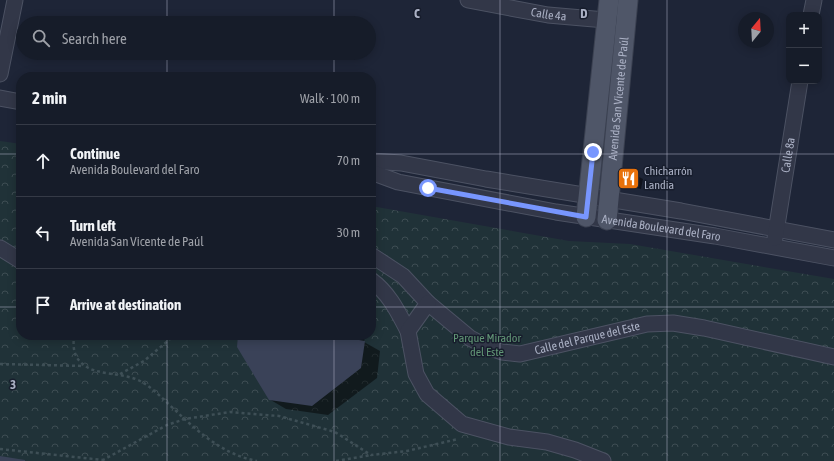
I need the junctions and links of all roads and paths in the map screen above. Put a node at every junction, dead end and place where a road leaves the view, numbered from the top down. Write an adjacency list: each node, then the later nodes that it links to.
1 (15, 0): 9 (street)
2 (468, 0): 7 (street, Calle 4a)
3 (609, 0): 7 (main road, Avenida San Vicente de Paúl)
4 (628, 0): 8 (main road, Avenida San Vicente de Paúl)
5 (814, 0): 6 (street)
6 (812, 12)
7 (607, 20): 8 (street, Calle 4a); 15 (main road, Avenida San Vicente de Paúl)
8 (626, 21): 16 (main road, Avenida San Vicente de Paúl)
9 (0, 74)
10 (800, 84): 19 (street, Calle 8a)
11 (0, 98): 12 (street)
12 (16, 101)
13 (376, 162): 15 (street, Avenida Boulevard del Faro)
14 (376, 174): 17 (street, Avenida Boulevard del Faro)
15 (588, 195): 16 (street, Avenida Boulevard del Faro); 17 (main road, Avenida San Vicente de Paúl)
16 (610, 198): 18 (main road, Avenida San Vicente de Paúl); 19 (street, Avenida Boulevard del Faro)
17 (586, 217): 18 (street, Avenida Boulevard del Faro)
18 (607, 220): 22 (street, Avenida Boulevard del Faro)
19 (776, 228): 20 (street, Avenida Boulevard del Faro); 22 (street, Calle 8a)
20 (834, 240)
21 (0, 248): 25 (street)
22 (773, 248): 24 (street, Avenida Boulevard del Faro)
23 (376, 258): 27 (street, Calle del Parque del Este)
24 (834, 258)
25 (16, 259)
26 (376, 284): 28 (street)
27 (428, 303): 28 (street); 31 (street, Calle del Parque del Este)
28 (408, 331): 44 (street)
29 (74, 340): 35 (path)
30 (169, 340): 36 (path)
31 (834, 357)
32 (0, 361): 34 (path)
33 (0, 364): 34 (path)
34 (4, 364): 35 (path)
35 (84, 366): 36 (path)
36 (119, 374): 37 (path)
37 (185, 419): 40 (path); 41 (path); 42 (path)
38 (459, 438): 40 (path)
39 (0, 448): 41 (path)
40 (371, 455): 43 (path)
41 (103, 460)
42 (257, 461)
43 (336, 461)
44 (603, 461)

